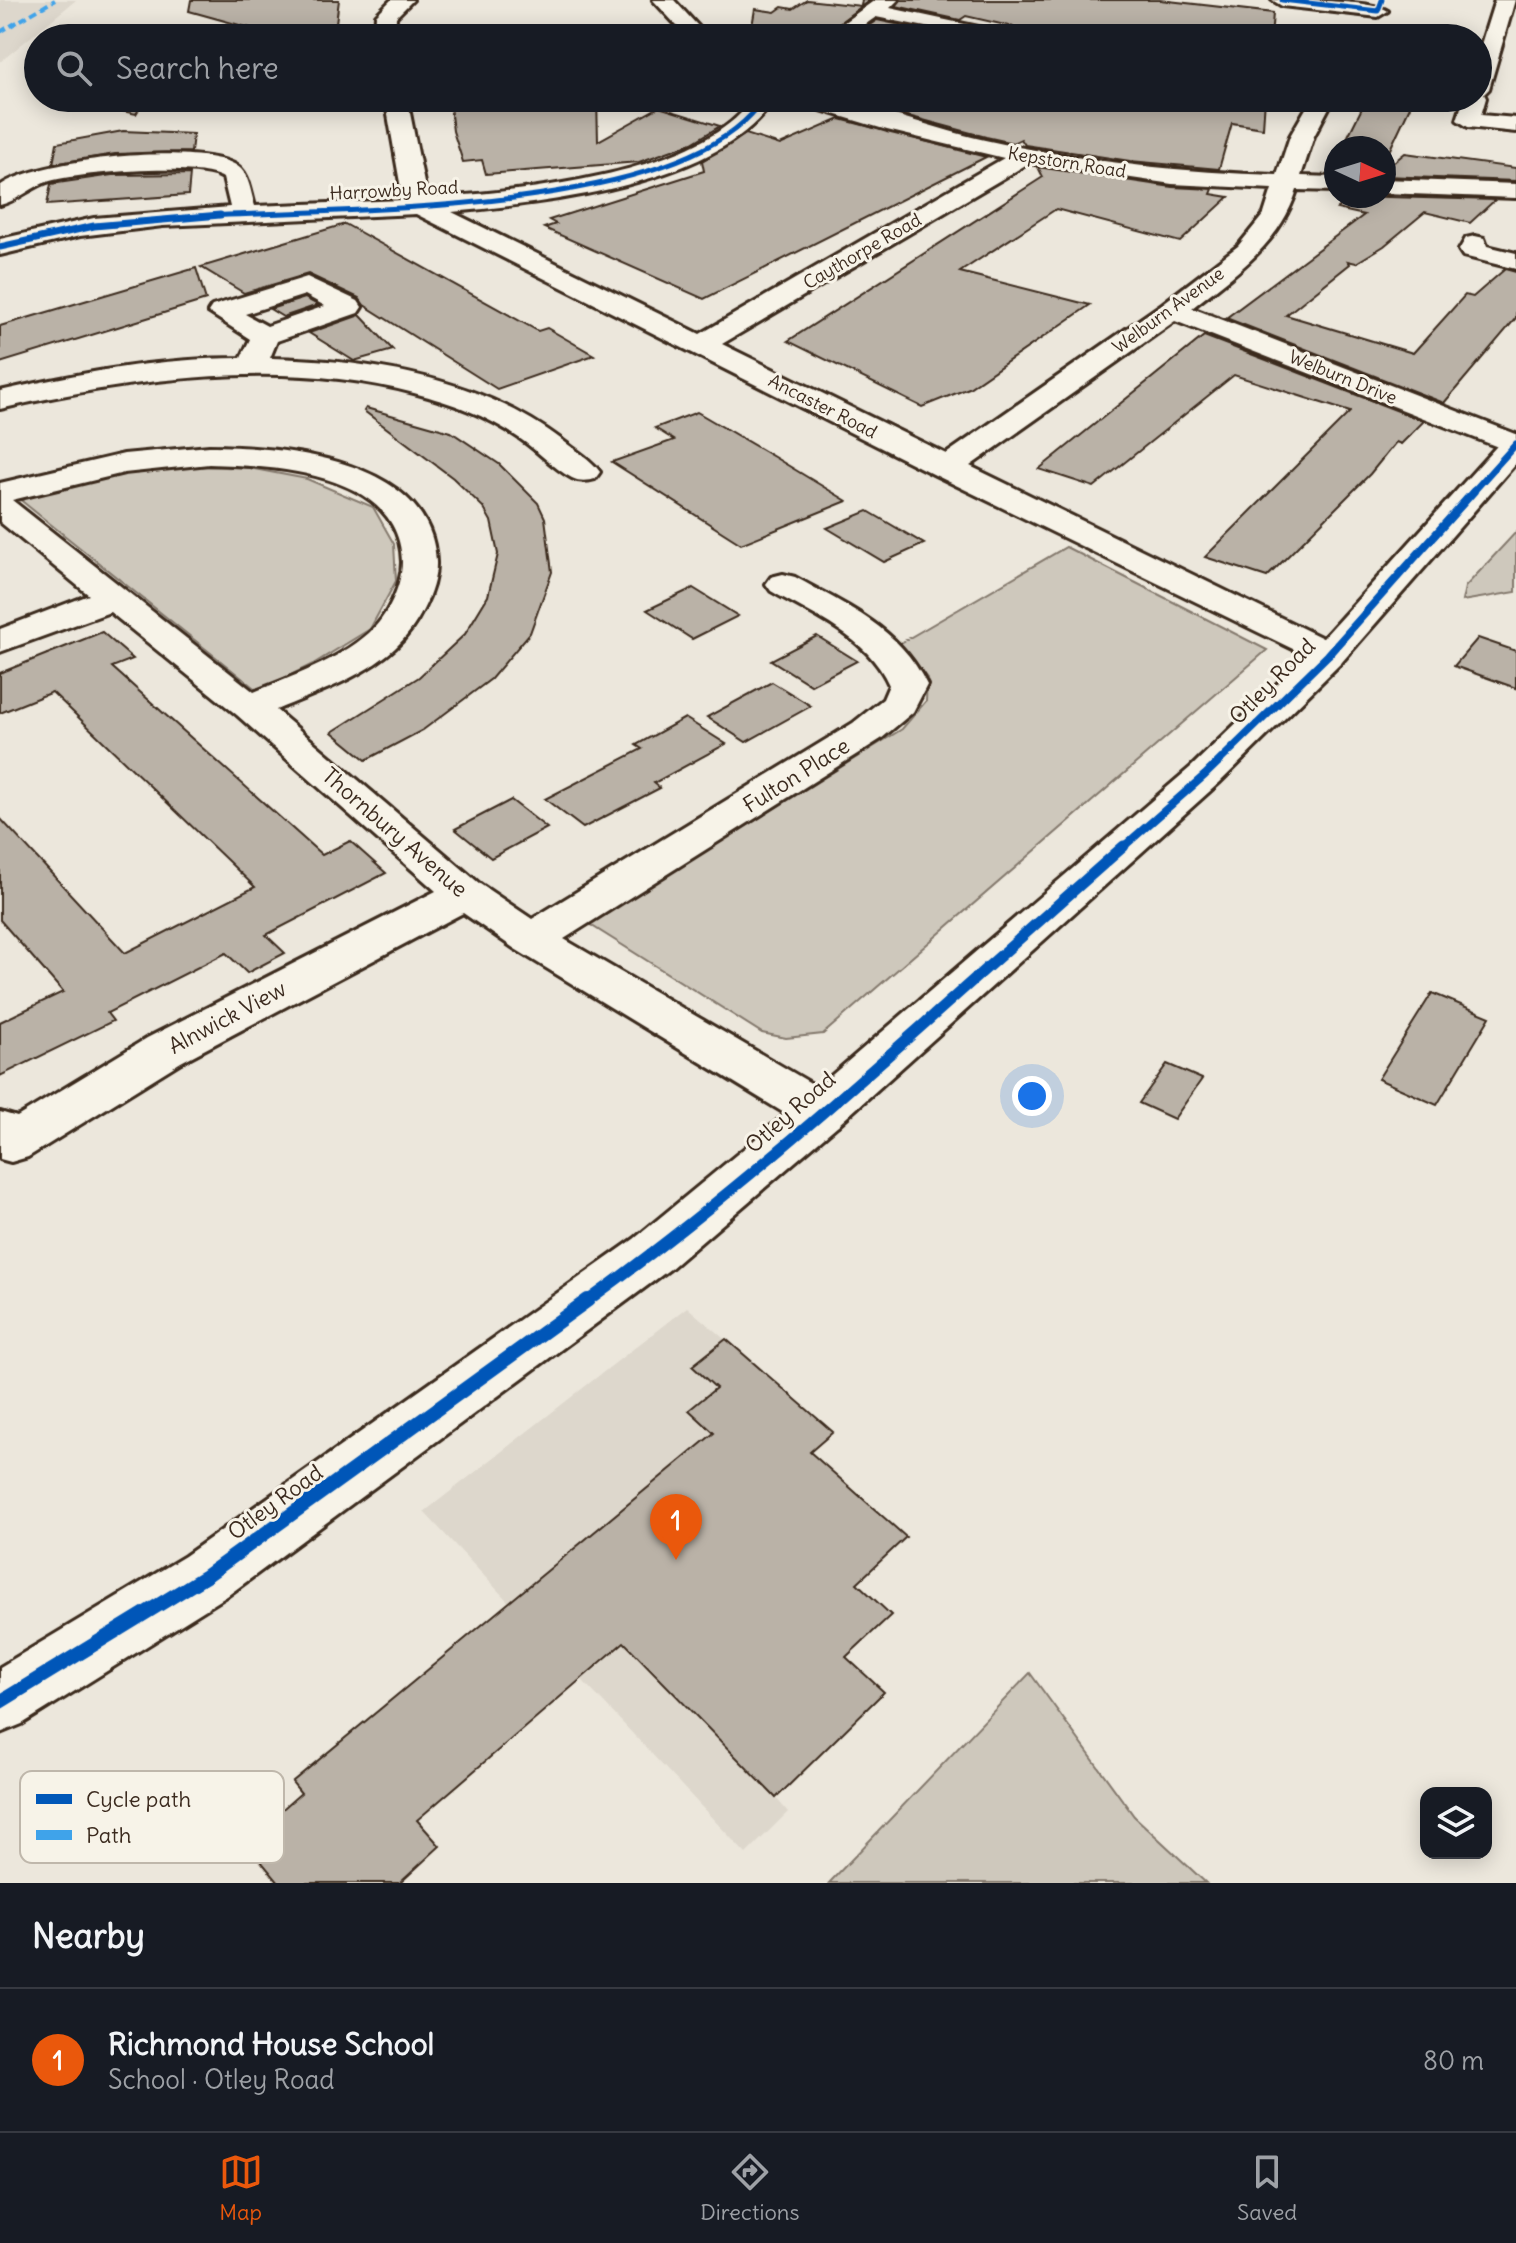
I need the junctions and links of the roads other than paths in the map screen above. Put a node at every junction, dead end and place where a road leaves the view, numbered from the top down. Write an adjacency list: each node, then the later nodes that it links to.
1 (403, 0): 7 (main road)
2 (663, 0): 8 (main road)
3 (1282, 0): 6 (main road)
4 (1505, 0): 11 (main road)
5 (880, 6): 9 (main road); 10 (main road)
6 (1376, 13)
7 (386, 24)
8 (686, 24)
9 (853, 24)
10 (950, 24)
11 (1505, 36): 12 (main road)
12 (1492, 62)
13 (399, 112): 25 (main road)
14 (755, 112): 25 (main road, Harrowby Road)
15 (849, 112): 19 (main road, Kepstorn Road)
16 (1315, 112): 20 (main road, Welburn Avenue)
17 (1480, 112): 18 (main road)
18 (1516, 125)
19 (1023, 157): 20 (main road, Kepstorn Road); 32 (main road, Caythorpe Road)
20 (1288, 182): 21 (main road, Kepstorn Road); 30 (main road, Welburn Avenue)
21 (1324, 184)
22 (1396, 186): 23 (main road)
23 (1516, 191)
24 (0, 198): 26 (main road)
25 (416, 204): 26 (main road, Harrowby Road); 32 (main road, Ancaster Road)
26 (244, 213): 28 (main road, Harrowby Road)
27 (1475, 244): 29 (main road)
28 (0, 247)
29 (1516, 261)
30 (1172, 310): 35 (main road, Welburn Drive); 36 (main road, Welburn Avenue)
31 (265, 336): 33 (main road)
32 (701, 345): 36 (main road, Ancaster Road)
33 (251, 369): 34 (main road); 37 (main road)
34 (0, 400)
35 (1516, 445): 43 (main road, Otley Road)
36 (946, 468): 43 (main road, Ancaster Road)
37 (584, 472)
38 (0, 493): 44 (main road)
39 (0, 506): 41 (main road, Thornbury Avenue)
40 (783, 584): 46 (main road, Fulton Place)
41 (111, 599): 42 (main road); 44 (main road, Thornbury Avenue)
42 (0, 641)
43 (1328, 655): 47 (main road, Otley Road)
44 (250, 707): 45 (main road, Thornbury Avenue)
45 (465, 894): 46 (main road, Thornbury Avenue); 48 (main road, Alnwick View)
46 (531, 939): 47 (main road, Thornbury Avenue)
47 (821, 1112): 49 (main road, Otley Road)
48 (0, 1130)
49 (0, 1702)

